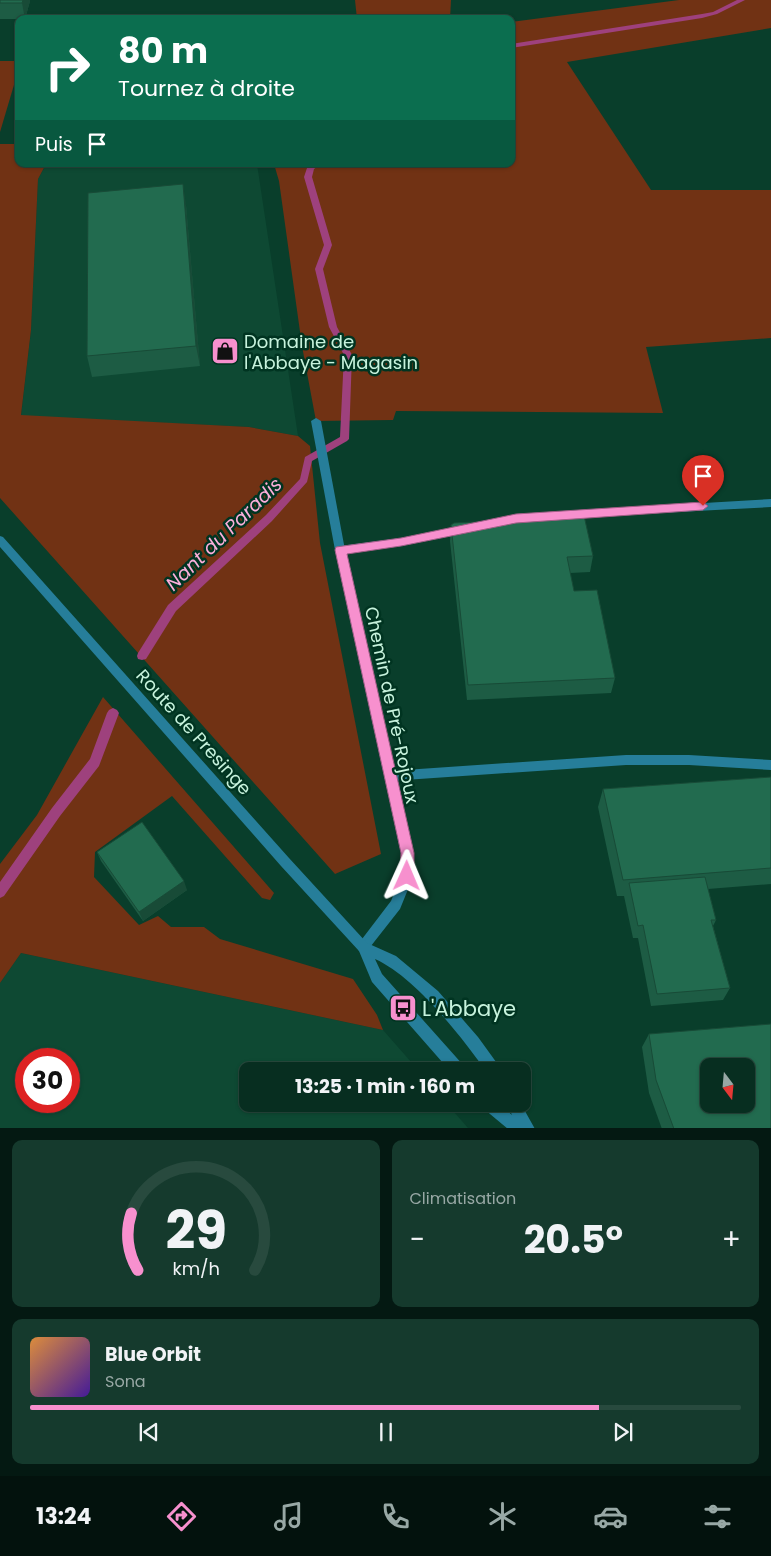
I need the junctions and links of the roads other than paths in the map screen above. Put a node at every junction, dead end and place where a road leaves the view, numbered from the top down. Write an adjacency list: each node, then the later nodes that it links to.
1 (316, 421): 6 (street, Chemin de Pré-Rojoux)
2 (771, 503): 3 (street)
3 (487, 524)
4 (468, 528): 6 (street)
5 (0, 540): 9 (street, Route de Presinge)
6 (340, 550): 8 (street, Chemin de Pré-Rojoux)
7 (771, 765): 8 (street)
8 (390, 776): 9 (street, Chemin de Pré-Rojoux)
9 (363, 947): 10 (street, Route de Presinge); 11 (street, Route de Presinge)
10 (451, 1062)
11 (487, 1062)
12 (500, 1112): 14 (street)
13 (519, 1112): 15 (street)
14 (519, 1128)
15 (528, 1128)

